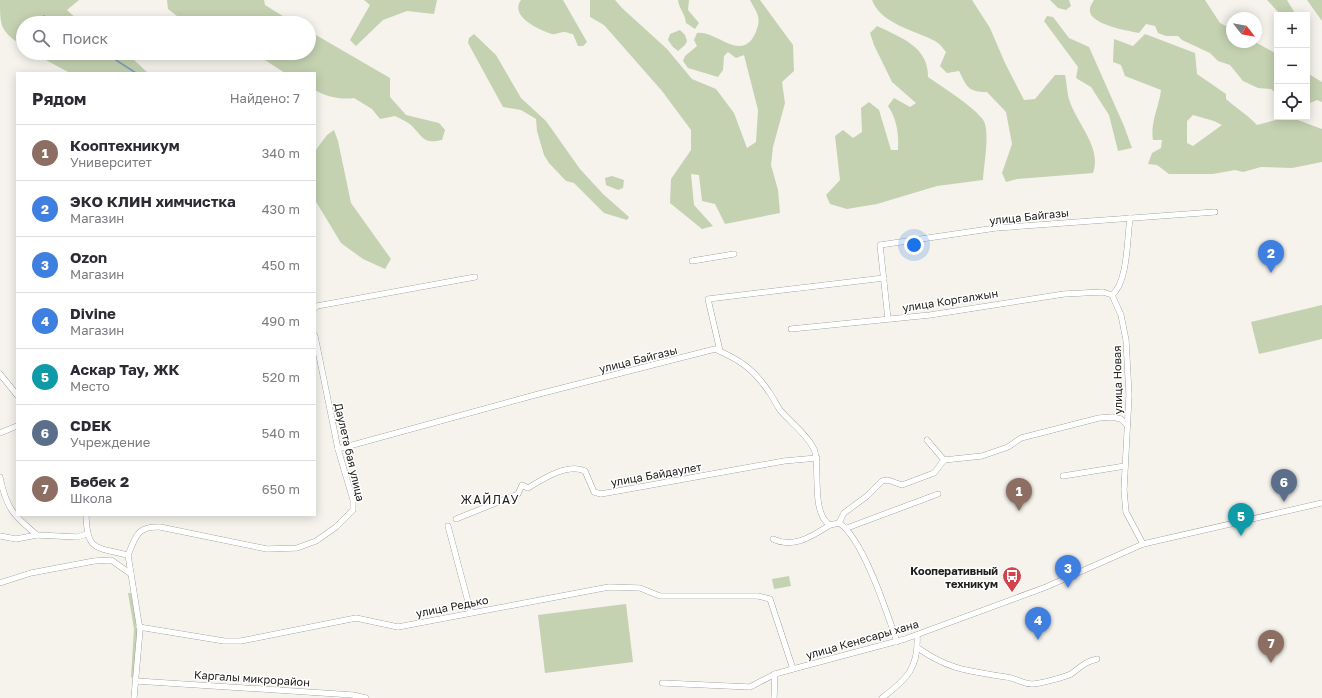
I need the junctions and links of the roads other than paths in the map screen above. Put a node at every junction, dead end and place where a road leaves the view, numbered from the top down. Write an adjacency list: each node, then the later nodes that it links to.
1 (1214, 212): 2 (street, улица Байгазы)
2 (1130, 218): 6 (street, улица Байгазы); 7 (street)
3 (734, 254): 4 (street)
4 (692, 261)
5 (475, 277): 8 (street)
6 (884, 278): 9 (street, улица Байгазы); 12 (street)
7 (1112, 296): 9 (street, улица Коргалжын); 15 (street, улица Новая)
8 (316, 307)
9 (888, 319): 10 (street, улица Коргалжын)
10 (791, 329)
11 (316, 341): 19 (street, Даулета бая улица)
12 (720, 351): 19 (street, улица Байгазы); 20 (street)
13 (0, 374): 14 (street)
14 (16, 395)
15 (1127, 425): 21 (street); 22 (street, улица Новая)
16 (16, 426): 17 (street)
17 (0, 433)
18 (927, 440): 21 (street)
19 (338, 449): 40 (street, Даулета бая улица)
20 (817, 458): 30 (street, улица Байдаулет); 32 (street)
21 (944, 460): 31 (street)
22 (1125, 466): 23 (street); 39 (street, улица Новая)
23 (1063, 476)
24 (0, 477): 27 (street)
25 (938, 494): 34 (street)
26 (1322, 503): 39 (street, улица Кенесары хана)
27 (16, 515)
28 (17, 516): 36 (street)
29 (86, 516): 35 (street)
30 (456, 519)
31 (839, 523): 32 (street); 34 (street)
32 (830, 525): 38 (street)
33 (448, 526): 43 (street)
34 (847, 528): 46 (street)
35 (87, 534): 36 (street); 40 (street)
36 (37, 535): 37 (street)
37 (0, 536)
38 (773, 539)
39 (1143, 544): 45 (street, улица Кенесары хана)
40 (128, 555): 41 (street)
41 (131, 574): 42 (street); 44 (street)
42 (0, 583)
43 (472, 613): 44 (street, улица Редько); 49 (street, улица Редько)
44 (139, 626): 51 (street)
45 (917, 635): 46 (street, улица Кенесары хана); 47 (street)
46 (897, 642): 49 (street, улица Кенесары хана)
47 (918, 648): 48 (street); 56 (street)
48 (1096, 659)
49 (793, 669): 50 (street, улица Кенесары хана)
50 (775, 674): 52 (street, улица Кенесары хана); 55 (street)
51 (136, 681): 53 (street); 54 (street, Каргалы микрорайон)
52 (662, 683)
53 (134, 698)
54 (366, 698)
55 (774, 698)
56 (882, 698)

